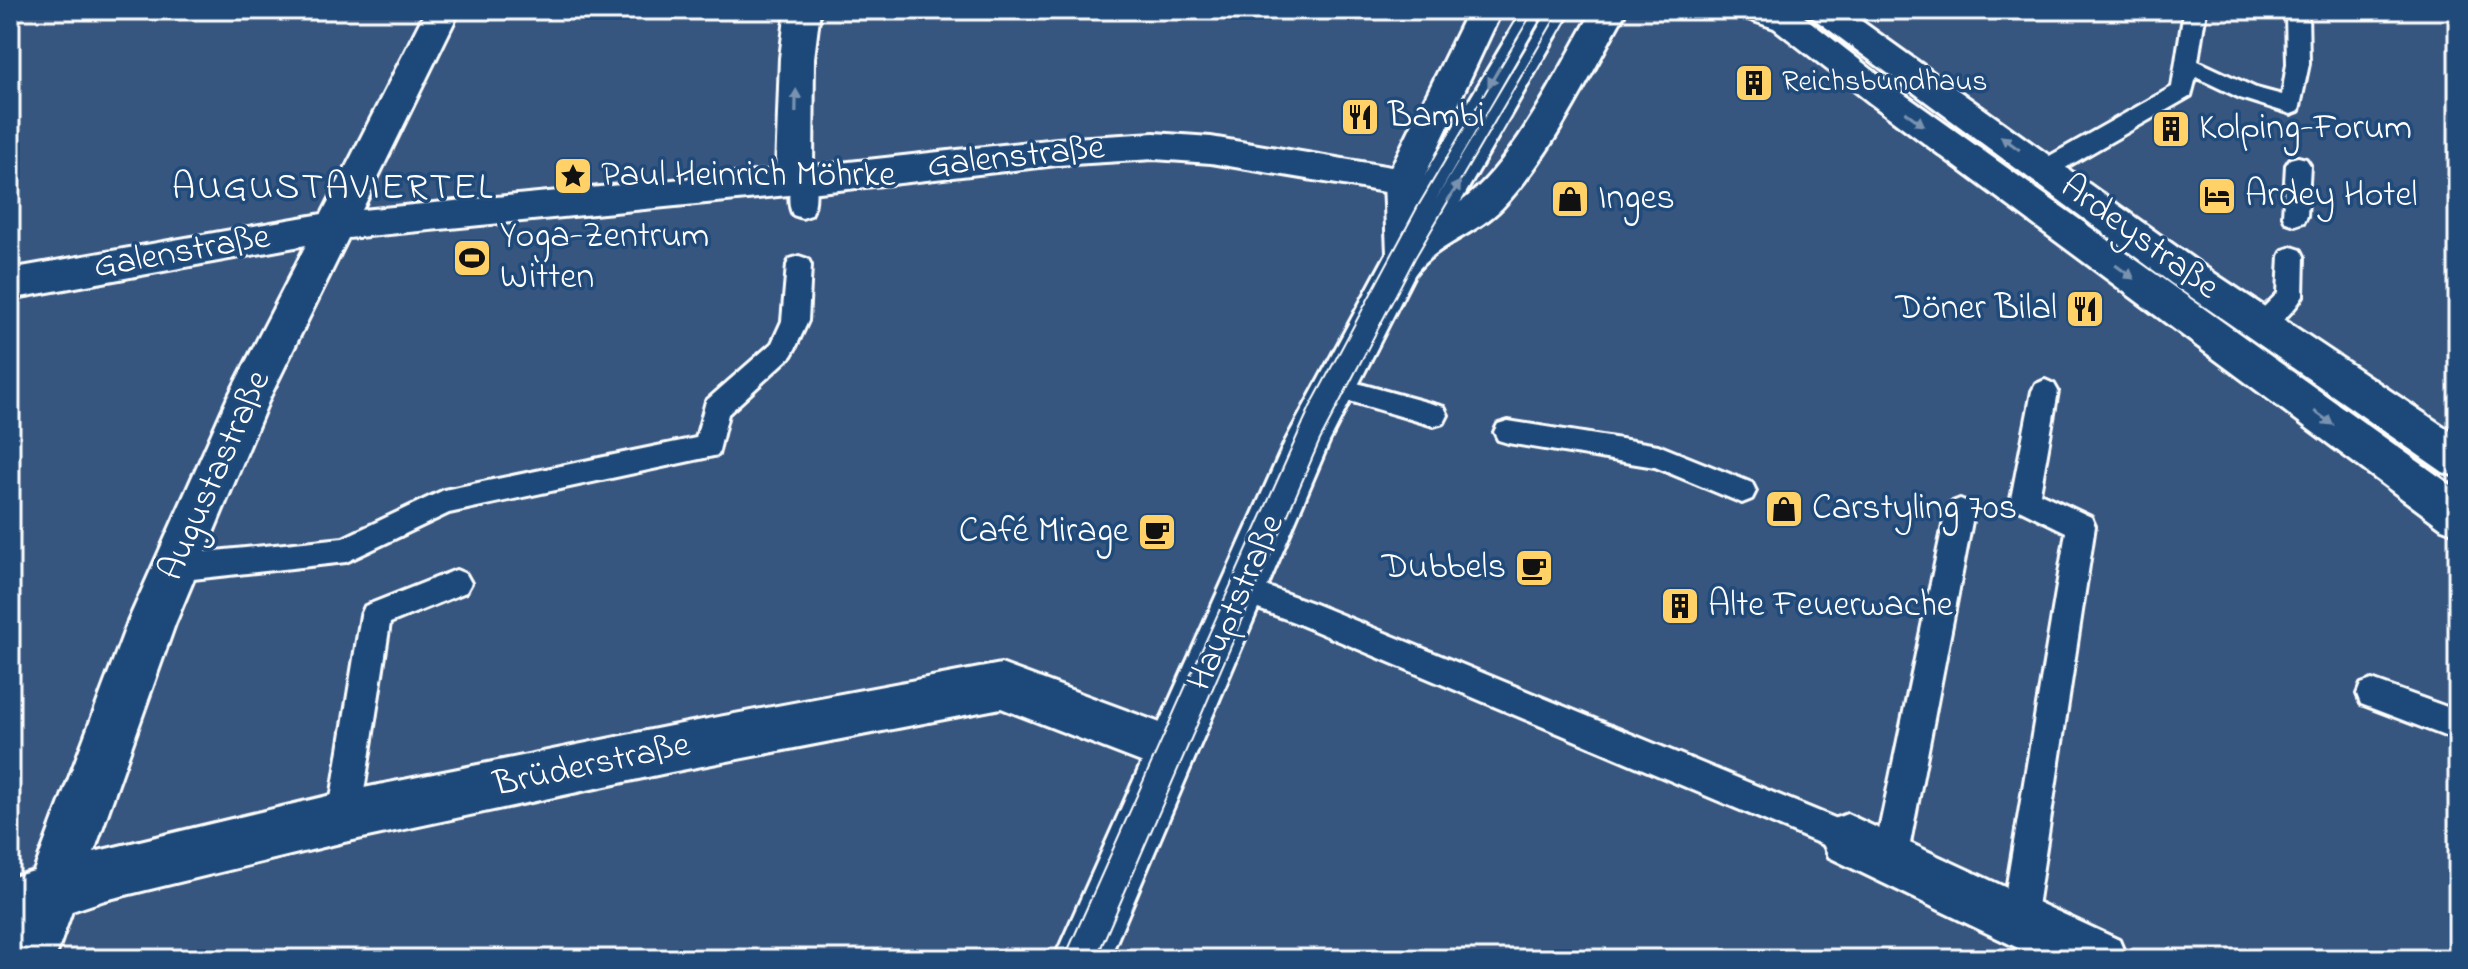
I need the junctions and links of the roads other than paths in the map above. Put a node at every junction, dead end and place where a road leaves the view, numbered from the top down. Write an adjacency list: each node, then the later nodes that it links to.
1 (443, 10): 18 (street, Augustastraße)
2 (803, 10): 16 (street, one-way to 2)
3 (1485, 10): 15 (street)
4 (1534, 10): 19 (lane, one-way to 19)
5 (1560, 10): 19 (lane, one-way to 5)
6 (1638, 10): 11 (street)
7 (1824, 10): 14 (street, Ardeystraße, one-way to 7)
8 (2195, 10): 12 (lane)
9 (2297, 10): 12 (lane)
10 (1782, 13): 31 (street, one-way to 31)
11 (1605, 19): 19 (street)
12 (2189, 66): 14 (lane)
13 (2298, 165): 17 (lane)
14 (2045, 169): 23 (street, Ardeystraße)
15 (1403, 182): 16 (street, Galenstraße); 19 (street)
16 (800, 189): 18 (street, Galenstraße)
17 (2295, 216)
18 (334, 226): 22 (street, Galenstraße); 32 (street, Augustastraße)
19 (1406, 252): 24 (street, Hauptstraße)
20 (2292, 256): 23 (lane)
21 (799, 265): 32 (lane)
22 (10, 284)
23 (2259, 325): 28 (street, Ardeystraße)
24 (1335, 387): 26 (lane); 34 (street, Hauptstraße)
25 (2045, 391): 41 (lane)
26 (1434, 415)
27 (1508, 432): 29 (lane)
28 (2458, 459)
29 (1742, 491)
30 (1960, 511): 39 (lane)
31 (2458, 515)
32 (175, 568): 40 (street, Augustastraße)
33 (456, 583): 38 (lane)
34 (1243, 591): 37 (street, Hauptstraße); 39 (lane)
35 (2372, 694): 36 (lane)
36 (2458, 726)
37 (1172, 751): 38 (street, Brüderstraße); 43 (street, Hauptstraße)
38 (344, 817): 40 (street, Brüderstraße)
39 (1869, 849): 41 (street)
40 (31, 898): 42 (street, Augustastraße)
41 (2018, 920): 44 (street)
42 (28, 959)
43 (1081, 959)
44 (2100, 959)

